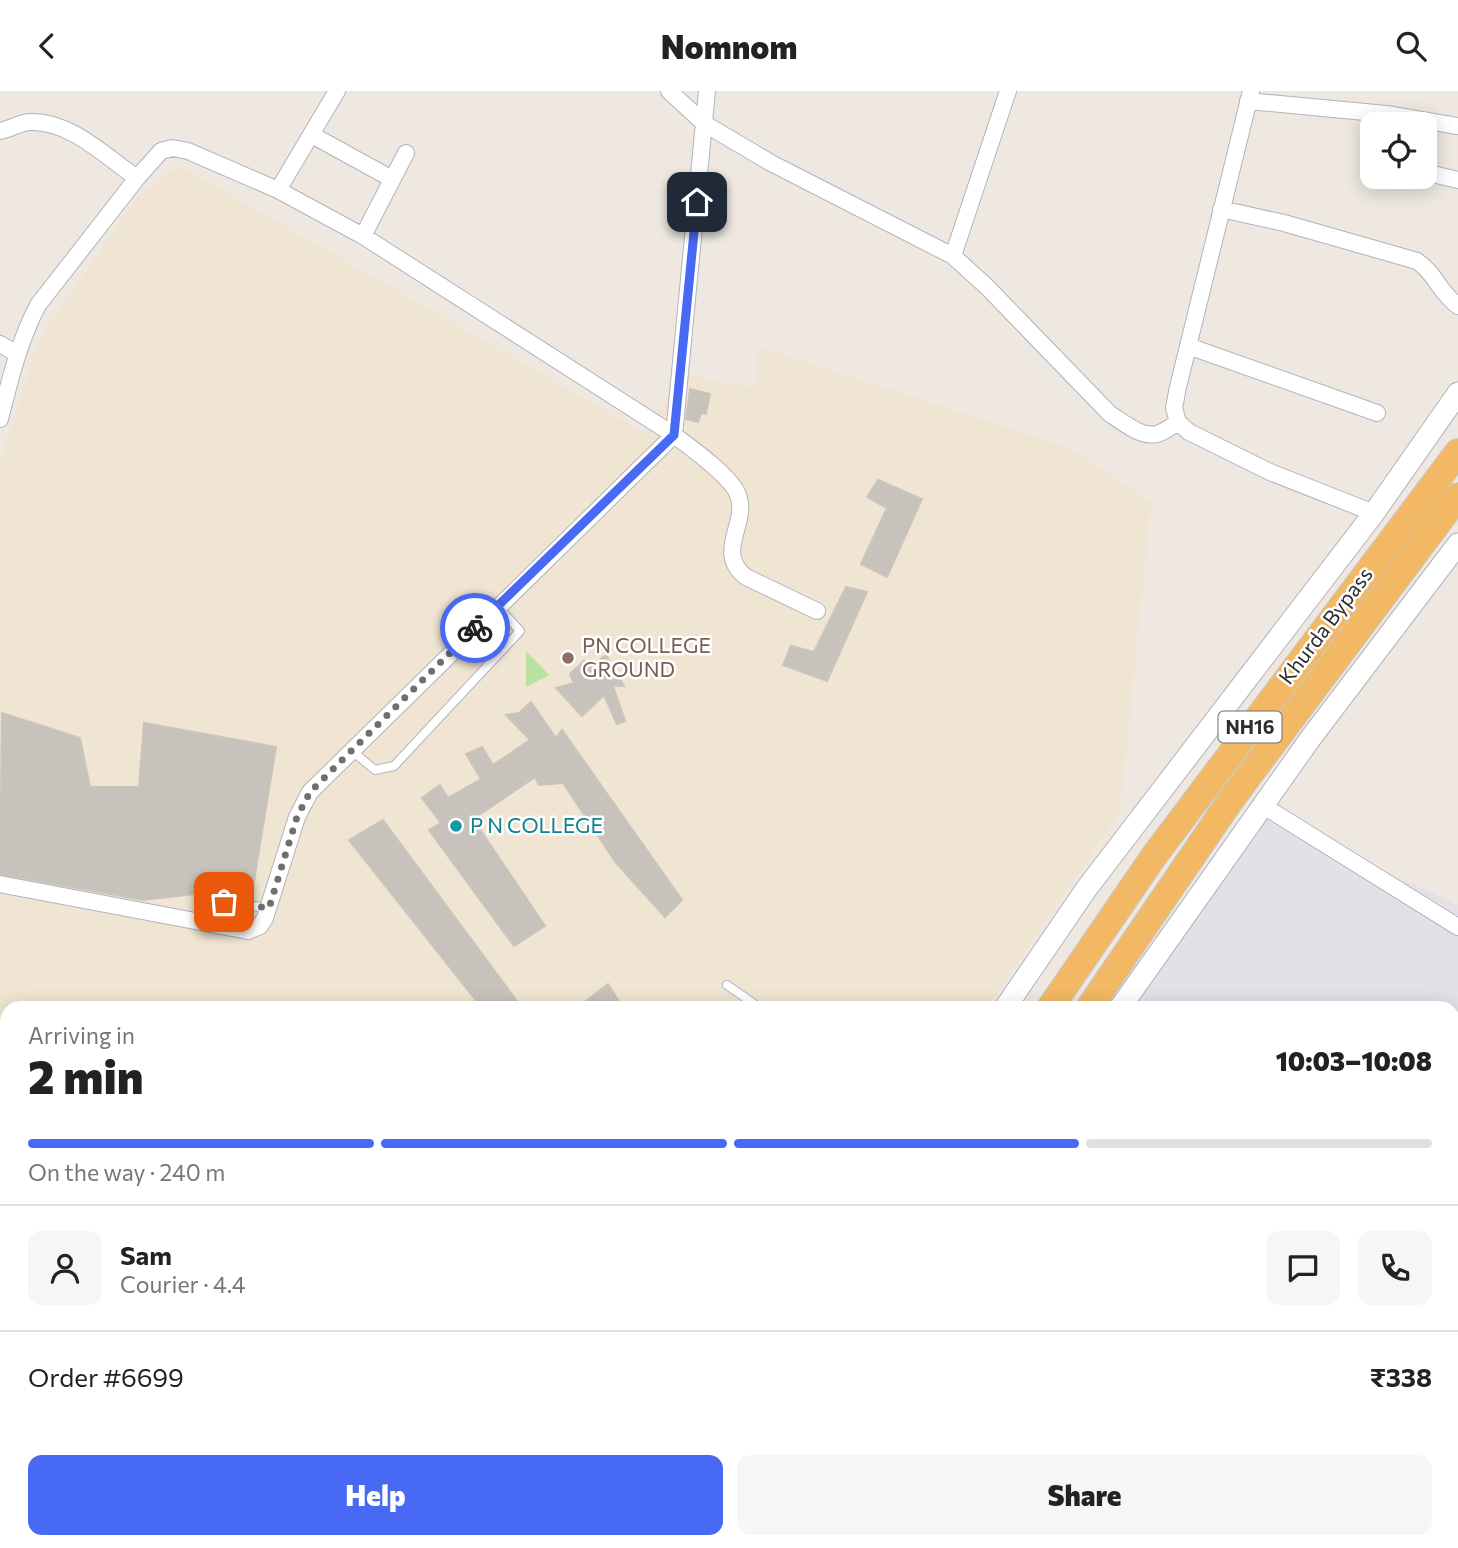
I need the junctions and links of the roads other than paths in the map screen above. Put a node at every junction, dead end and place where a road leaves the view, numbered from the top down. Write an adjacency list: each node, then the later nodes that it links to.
1 (337, 91): 9 (street)
2 (669, 91): 6 (street)
3 (707, 91): 6 (street)
4 (1008, 91): 18 (street)
5 (1250, 96): 7 (street); 16 (street)
6 (705, 124): 18 (street); 27 (street)
7 (1458, 126)
8 (0, 131): 12 (street)
9 (312, 135): 13 (street); 15 (street)
10 (406, 153): 13 (street)
11 (1437, 175): 14 (street)
12 (137, 178): 15 (street); 22 (street)
13 (392, 179): 17 (street)
14 (1458, 180)
15 (278, 190): 17 (street)
16 (1221, 209): 19 (street); 21 (street)
17 (363, 236): 27 (street)
18 (953, 256): 26 (street)
19 (1458, 306)
20 (0, 344): 22 (street)
21 (1188, 346): 24 (street); 26 (street)
22 (17, 354): 25 (street)
23 (1458, 393): 30 (main road)
24 (1377, 414)
25 (0, 419)
26 (1178, 422): 30 (street)
27 (674, 435): 32 (street); 33 (street)
28 (1458, 452): 43 (highway, Khurda Bypass / NH16)
29 (1458, 496): 44 (highway, Khurda Bypass / NH16)
30 (1374, 513): 42 (main road)
31 (1458, 544): 35 (main road)
32 (497, 606): 34 (street); 34 (lane)
33 (817, 611)
34 (352, 751): 38 (street)
35 (1262, 805): 39 (street); 45 (main road)
36 (0, 884): 38 (street)
37 (204, 900): 38 (lane)
38 (269, 908)
39 (1458, 927)
40 (727, 985): 41 (lane)
41 (750, 1001)
42 (1010, 1001)
43 (1055, 1001)
44 (1094, 1001)
45 (1125, 1001)

